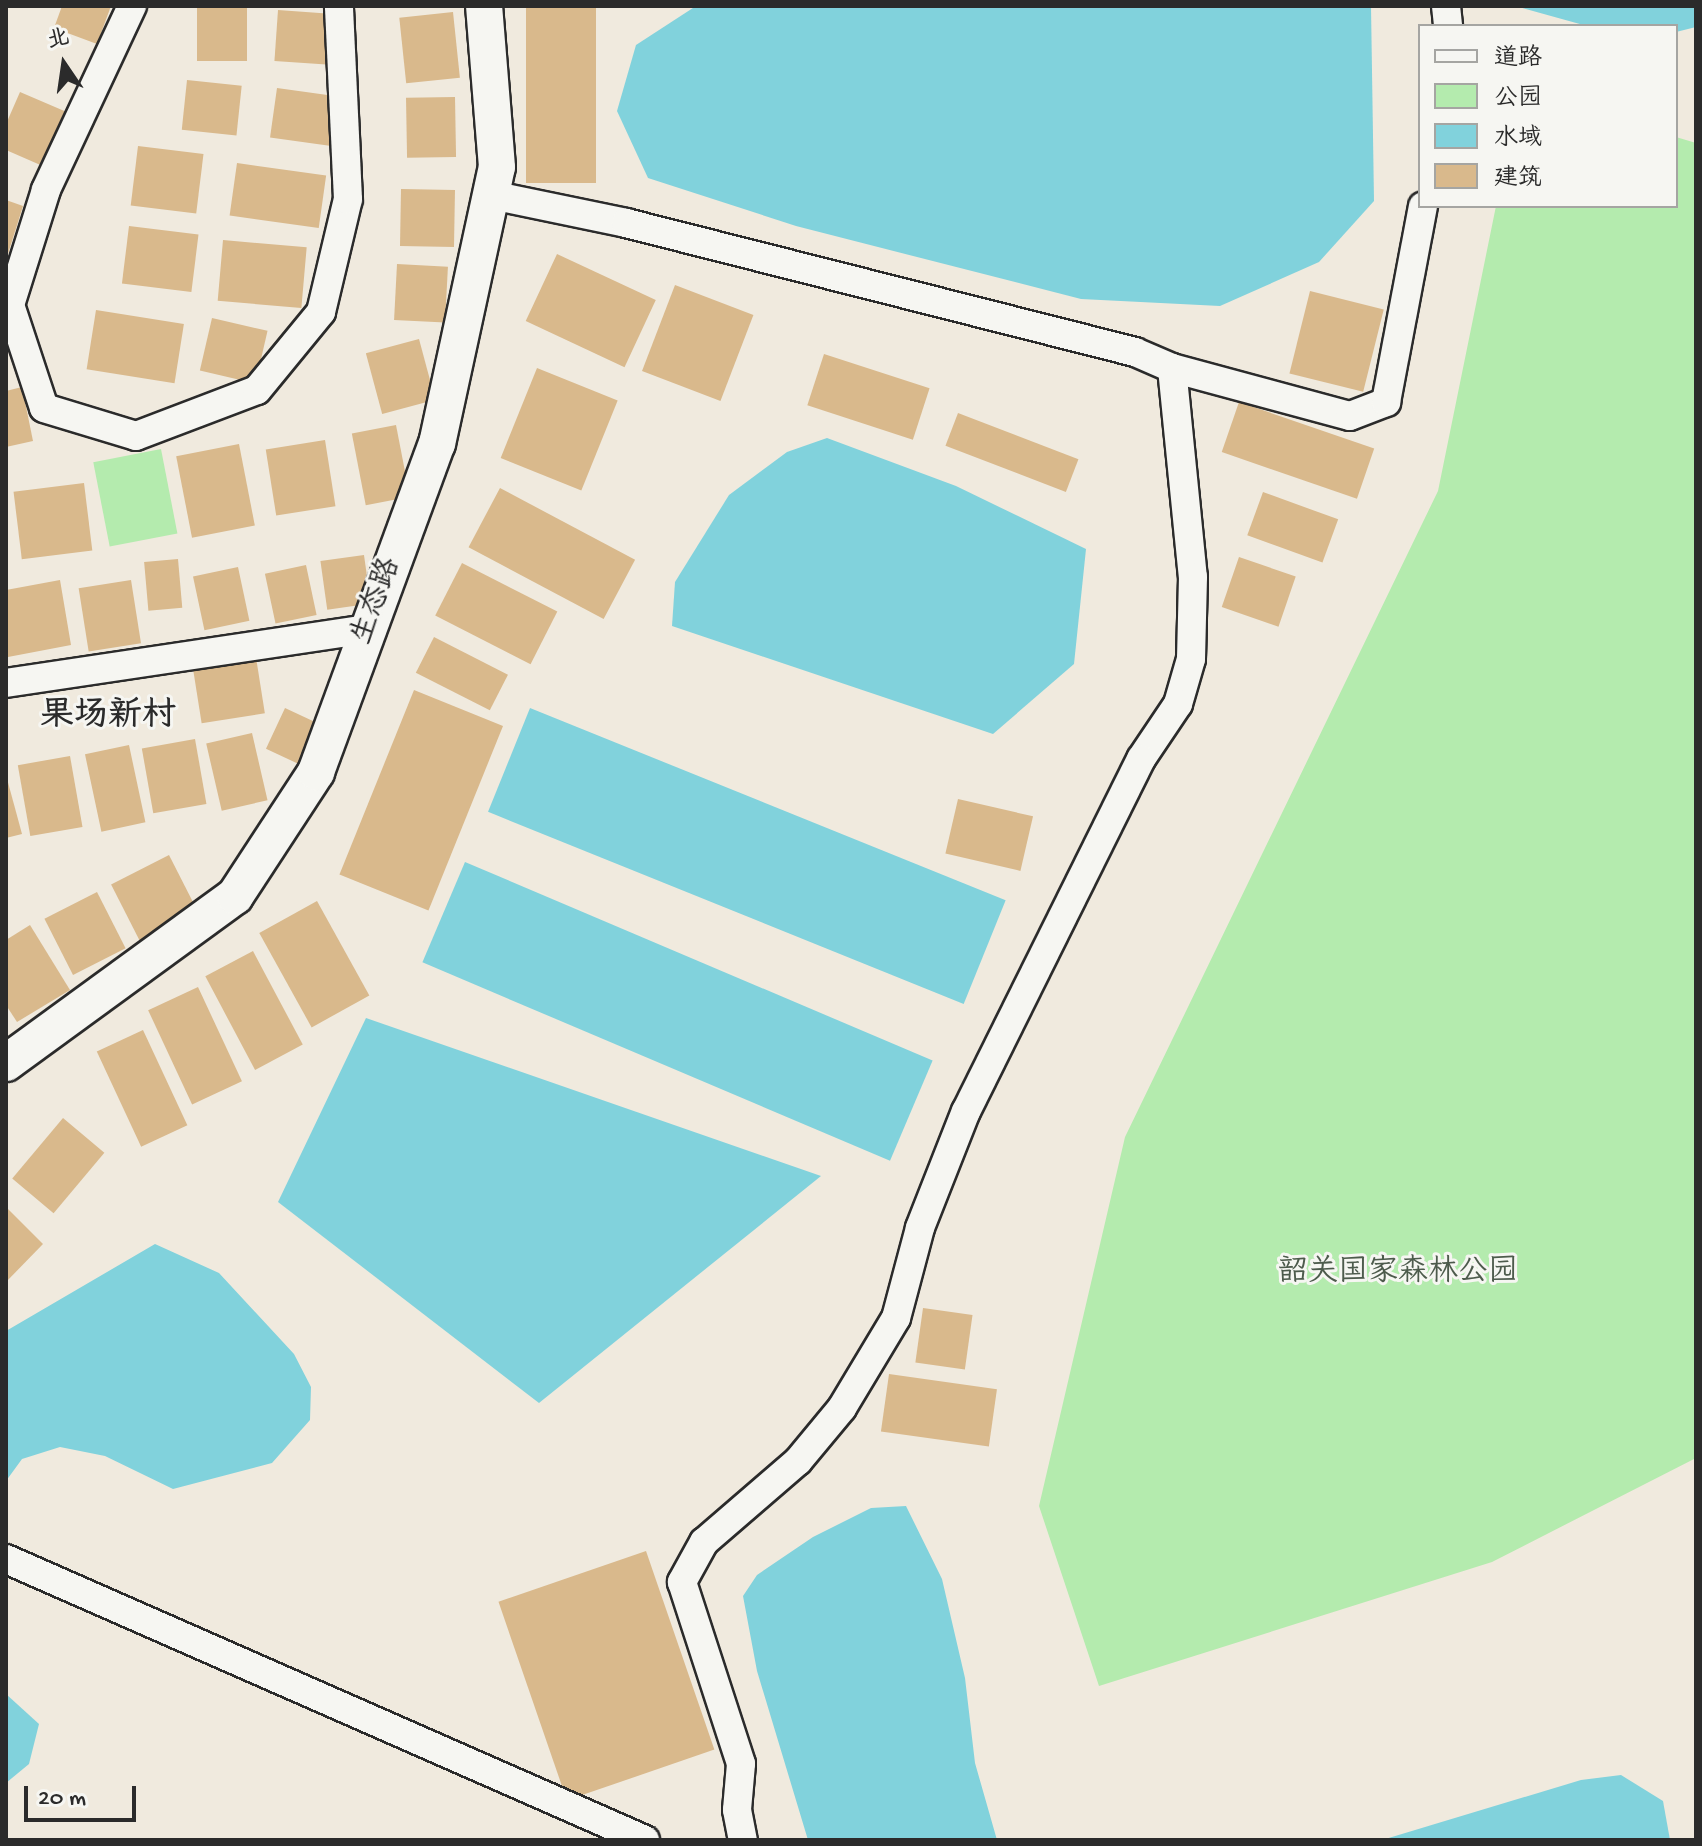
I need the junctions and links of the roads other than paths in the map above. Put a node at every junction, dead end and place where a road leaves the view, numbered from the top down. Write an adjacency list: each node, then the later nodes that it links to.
1 (132, 6): 2 (street)
2 (339, 6)
3 (484, 6): 4 (street, 生态路)
4 (491, 195): 6 (street); 7 (street, 生态路)
5 (1423, 208): 6 (street)
6 (1172, 368): 12 (street)
7 (368, 629): 8 (street); 9 (street, 生态路)
8 (6, 683)
9 (6, 1063)
10 (6, 1559): 11 (street)
11 (645, 1840)
12 (743, 1840)

